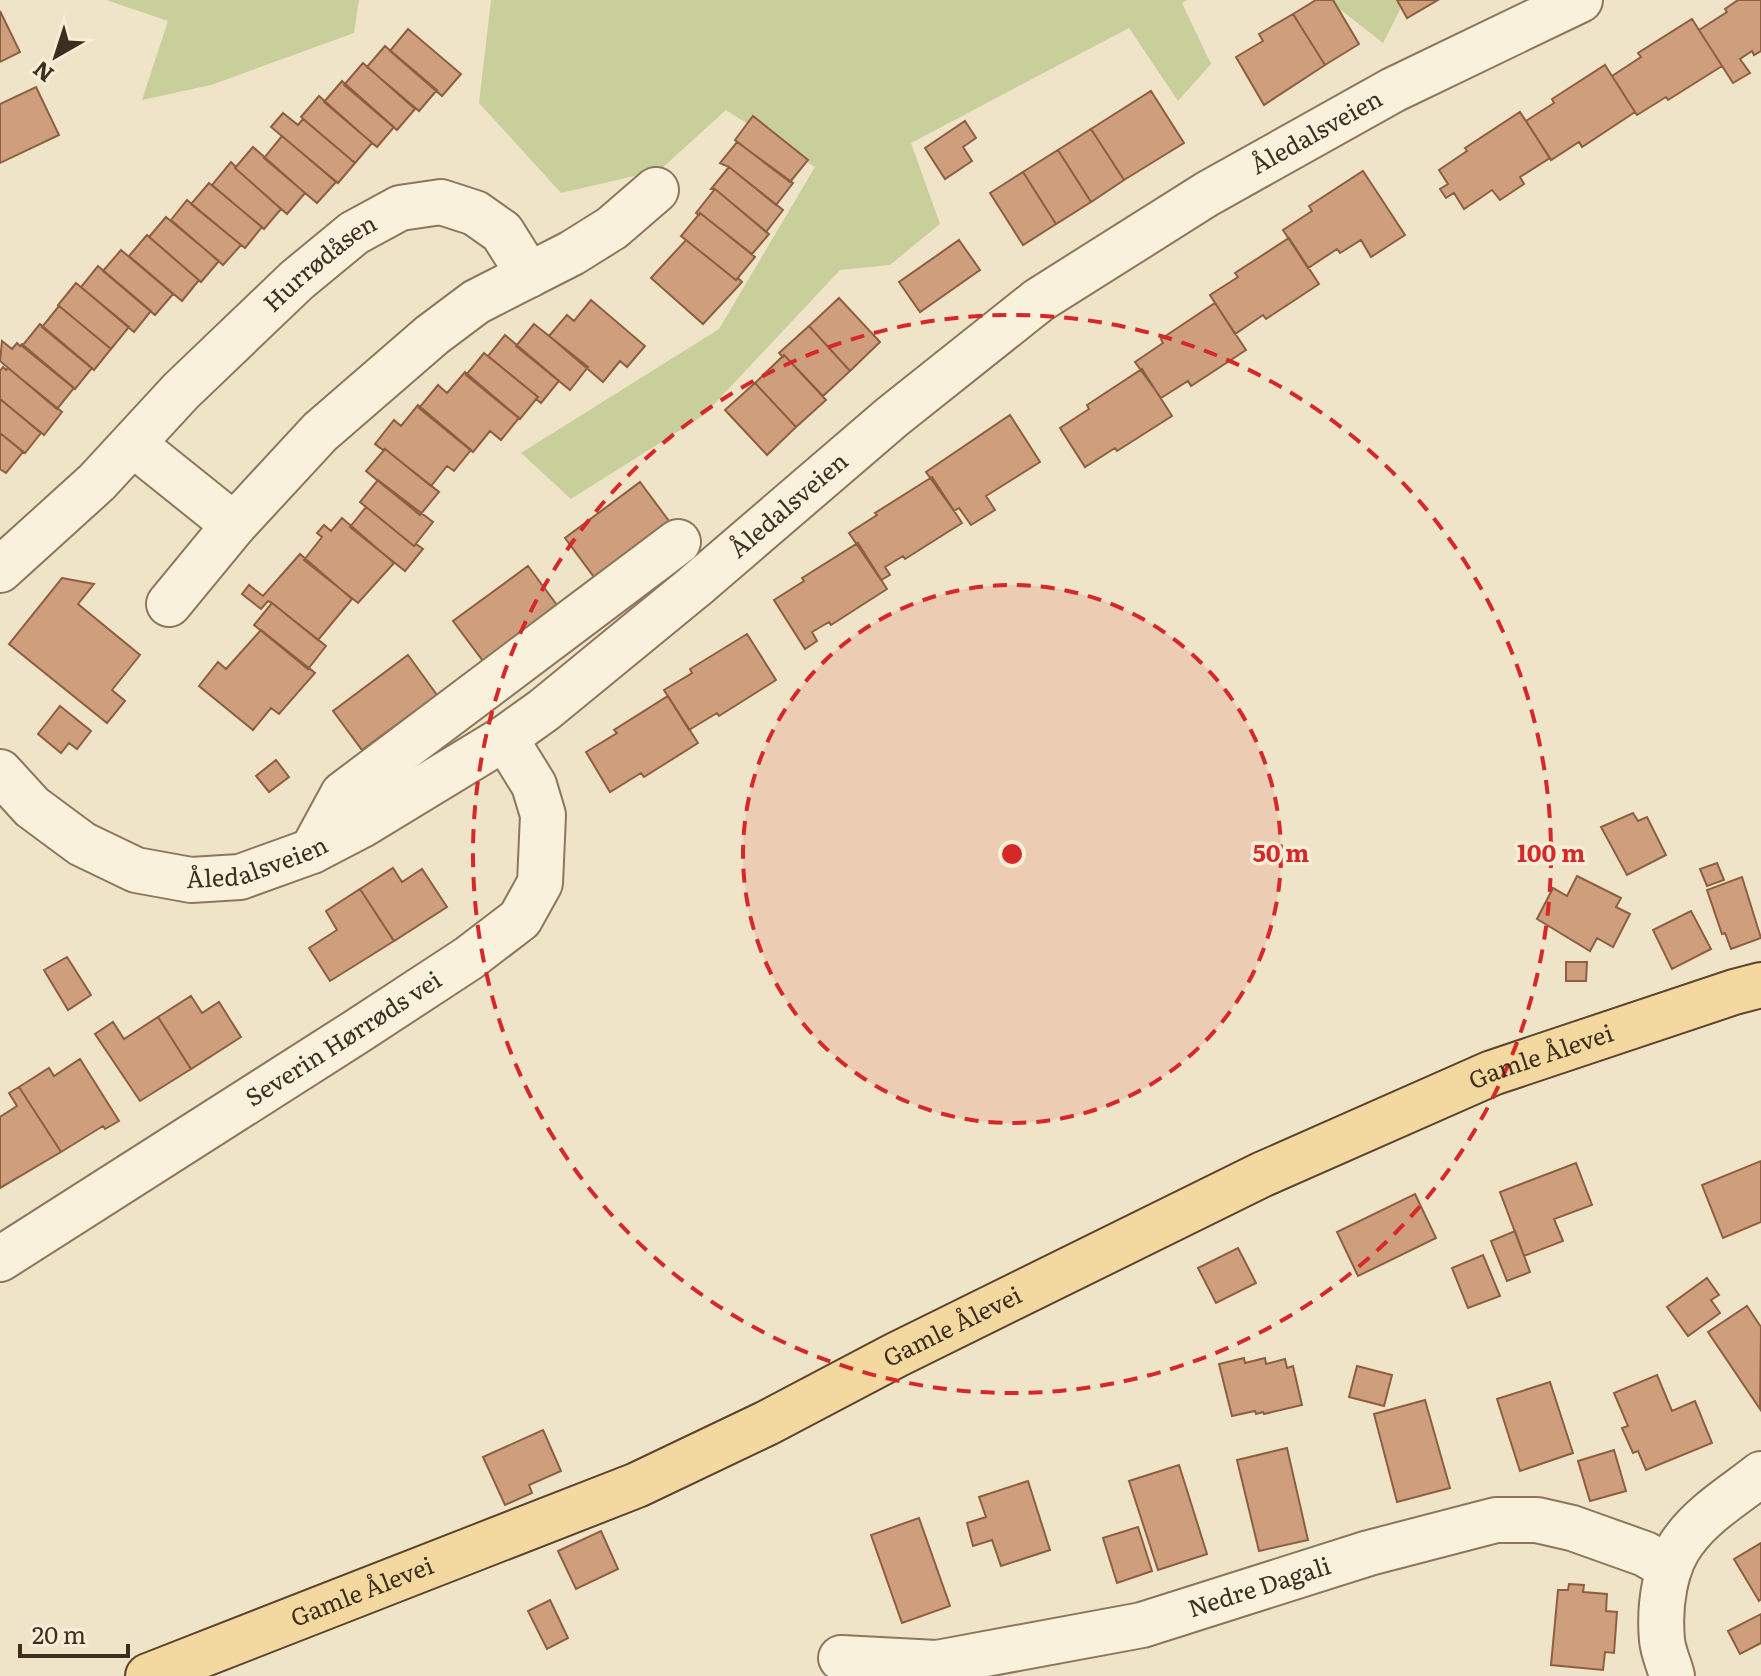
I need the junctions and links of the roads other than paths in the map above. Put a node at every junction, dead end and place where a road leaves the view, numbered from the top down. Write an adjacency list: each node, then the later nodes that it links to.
1 (1580, 0): 9 (street, Åledalsveien)
2 (656, 190): 3 (street)
3 (529, 275): 4 (street, Hurrødåsen); 5 (street)
4 (133, 444): 5 (street); 7 (street, Hurrødåsen)
5 (234, 525): 8 (street)
6 (678, 542): 11 (street)
7 (0, 570)
8 (169, 604)
9 (505, 738): 11 (street, Åledalsveien); 13 (street, Severin Hørrøds vei)
10 (0, 772): 11 (street, Åledalsveien)
11 (312, 851)
12 (1761, 985): 17 (main road, Gamle Ålevei)
13 (0, 1259)
14 (1761, 1474): 15 (street)
15 (1669, 1568): 16 (street, Nedre Dagali); 18 (street)
16 (841, 1658)
17 (148, 1676)
18 (1672, 1676)

